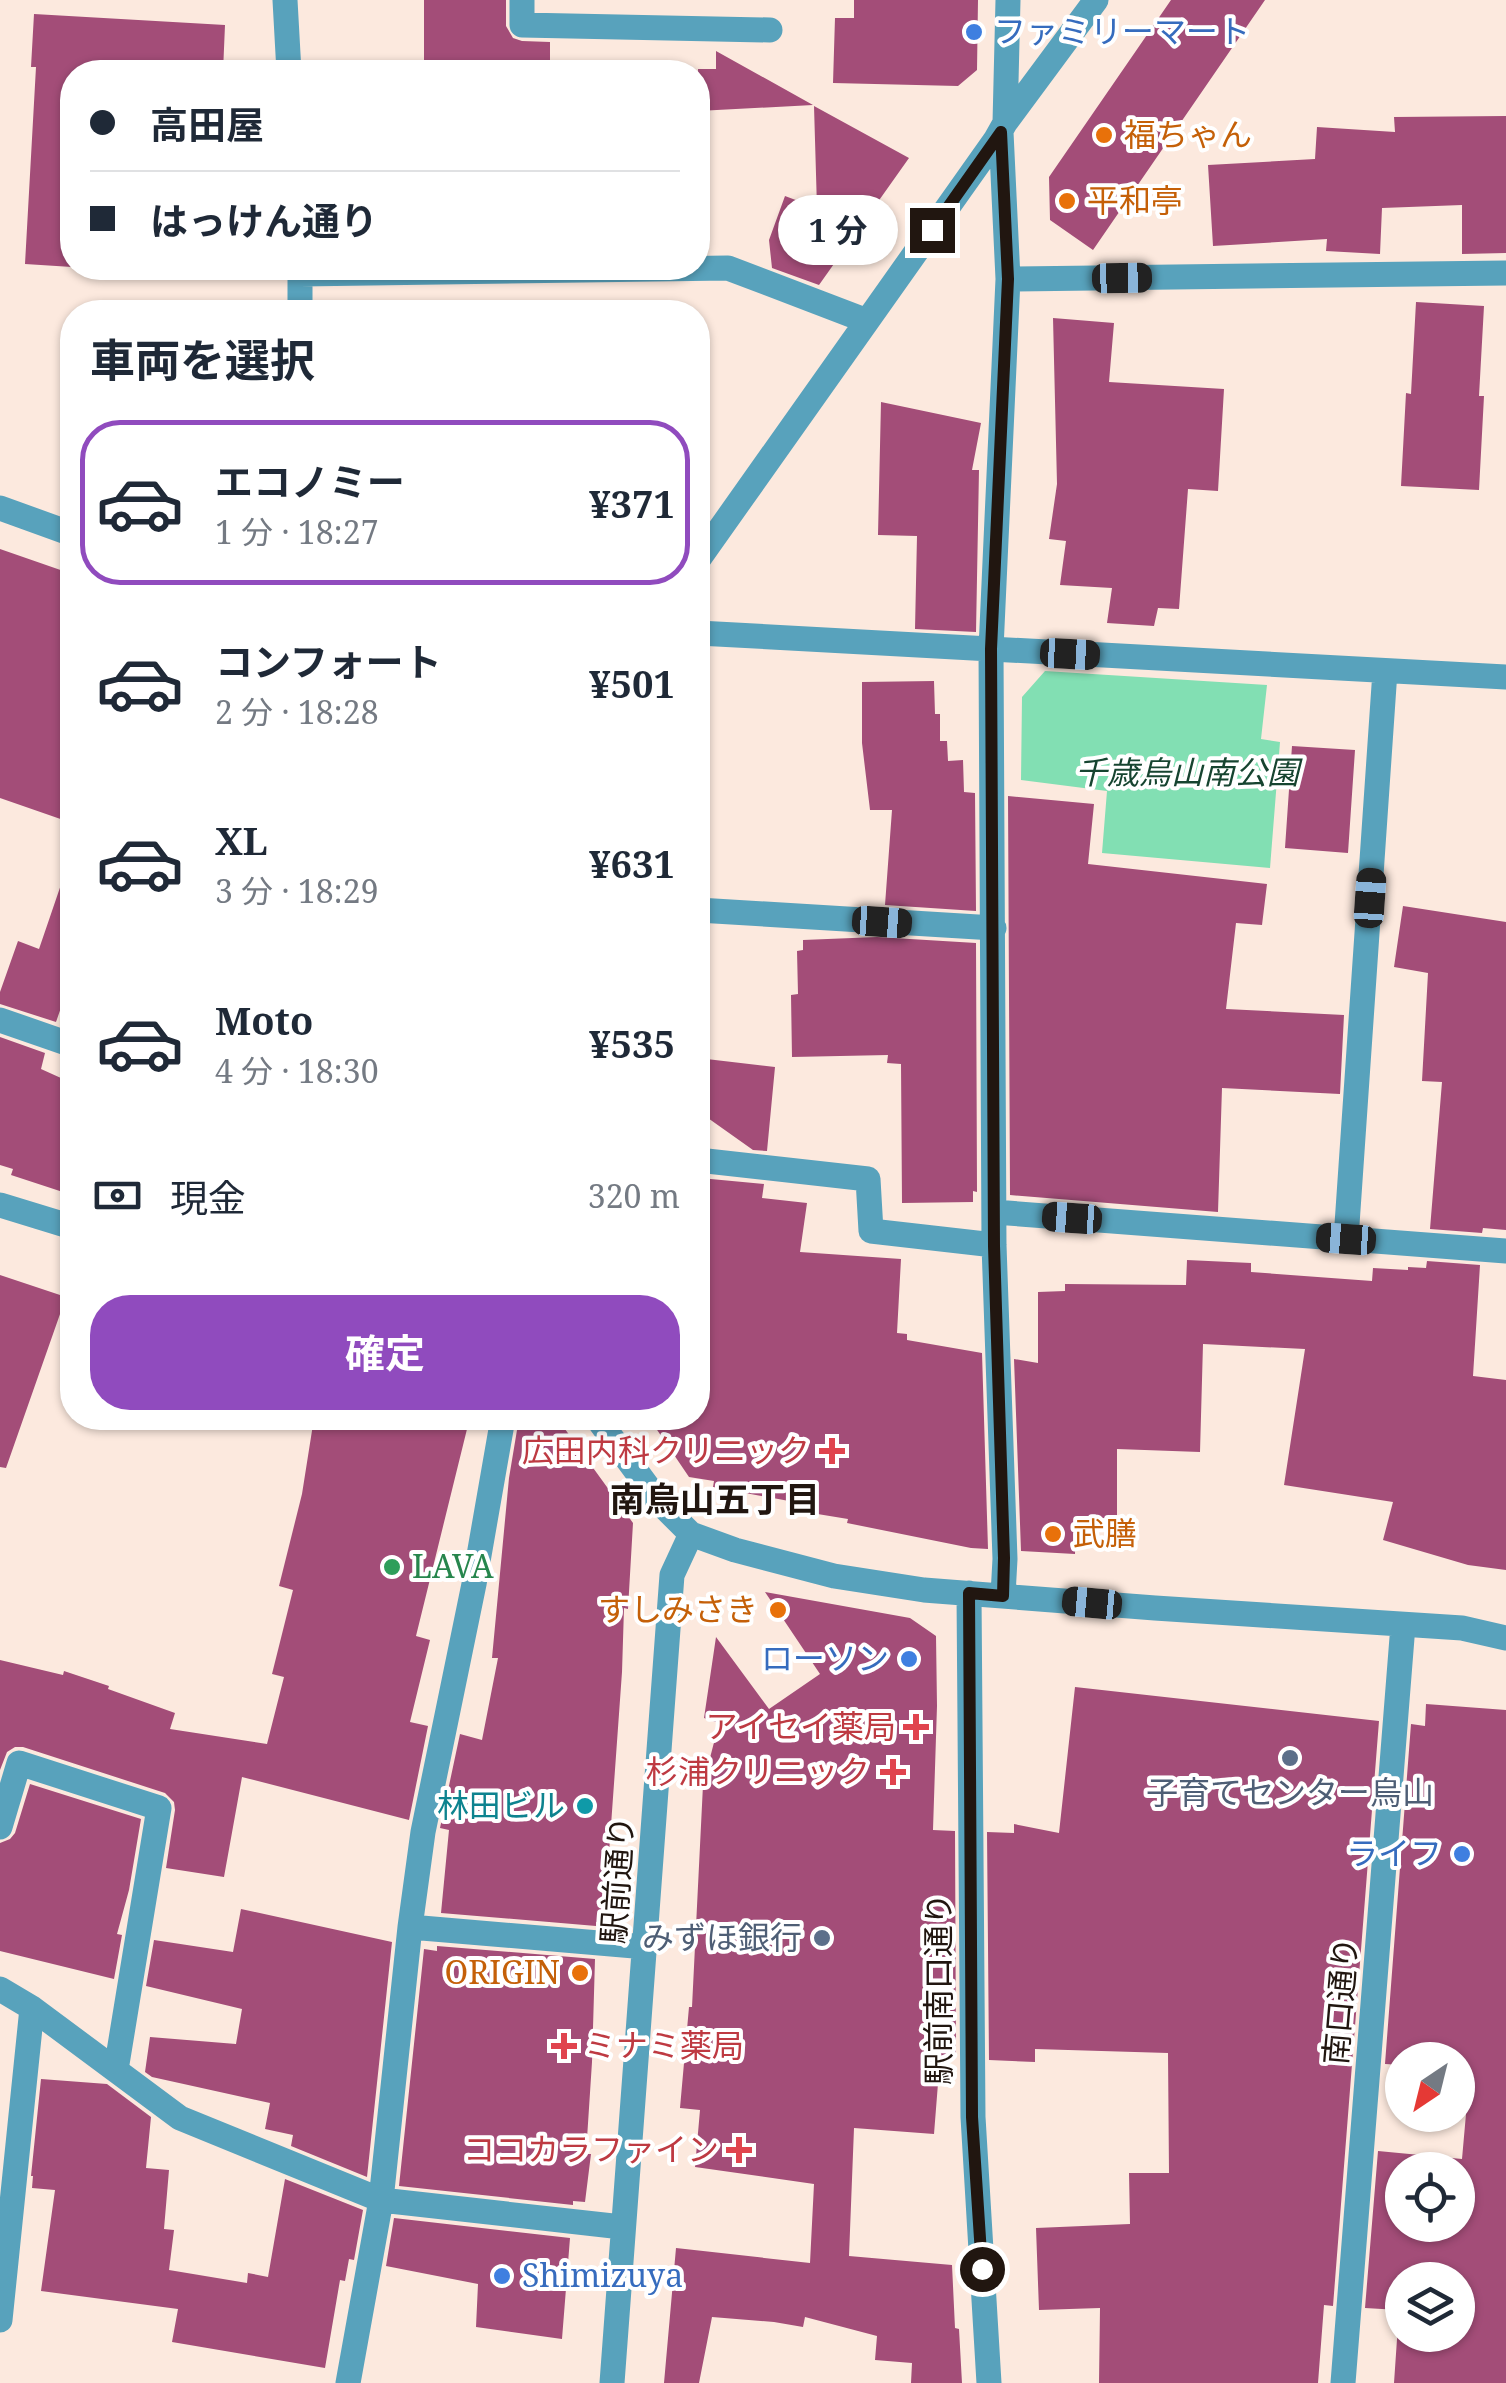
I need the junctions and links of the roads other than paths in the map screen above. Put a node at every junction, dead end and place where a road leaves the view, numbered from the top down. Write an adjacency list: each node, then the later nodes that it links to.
1 (284, 0): 6 (street)
2 (522, 0): 5 (street)
3 (1008, 0): 7 (street)
4 (1096, 0): 7 (street)
5 (770, 30)
6 (288, 60)
7 (1003, 128): 10 (street); 11 (street)
8 (710, 268): 11 (street)
9 (1506, 273): 10 (street)
10 (1008, 279): 16 (street)
11 (866, 321): 14 (street)
12 (0, 508): 13 (street)
13 (60, 530)
14 (710, 543)
15 (710, 634): 16 (street)
16 (991, 649): 17 (street); 20 (street)
17 (1385, 671): 18 (street); 27 (street)
18 (1506, 678)
19 (710, 911): 20 (street)
20 (994, 928): 25 (street)
21 (0, 1020): 22 (street)
22 (60, 1041)
23 (710, 1161): 28 (street)
24 (0, 1205): 26 (street)
25 (994, 1212): 27 (street); 28 (street)
26 (60, 1223)
27 (1346, 1239): 29 (street)
28 (994, 1246): 34 (street)
29 (1506, 1251)
30 (501, 1430): 38 (street)
31 (607, 1430): 32 (street)
32 (691, 1534): 33 (street); 39 (street, 駅前通り)
33 (969, 1593): 34 (street); 48 (street, 駅前南口通り)
34 (1003, 1596): 35 (street)
35 (1403, 1625): 36 (street); 49 (street, 南口通り)
36 (1506, 1638)
37 (0, 1827): 42 (street)
38 (410, 1926): 39 (street); 43 (street)
39 (646, 1946): 44 (street, 駅前通り)
40 (0, 1989): 41 (street)
41 (32, 2008): 42 (street); 45 (street)
42 (116, 2070): 43 (street)
43 (382, 2200): 44 (street); 46 (street)
44 (622, 2227): 47 (street, 駅前通り)
45 (0, 2320)
46 (348, 2383)
47 (612, 2383)
48 (989, 2383)
49 (1343, 2383)

